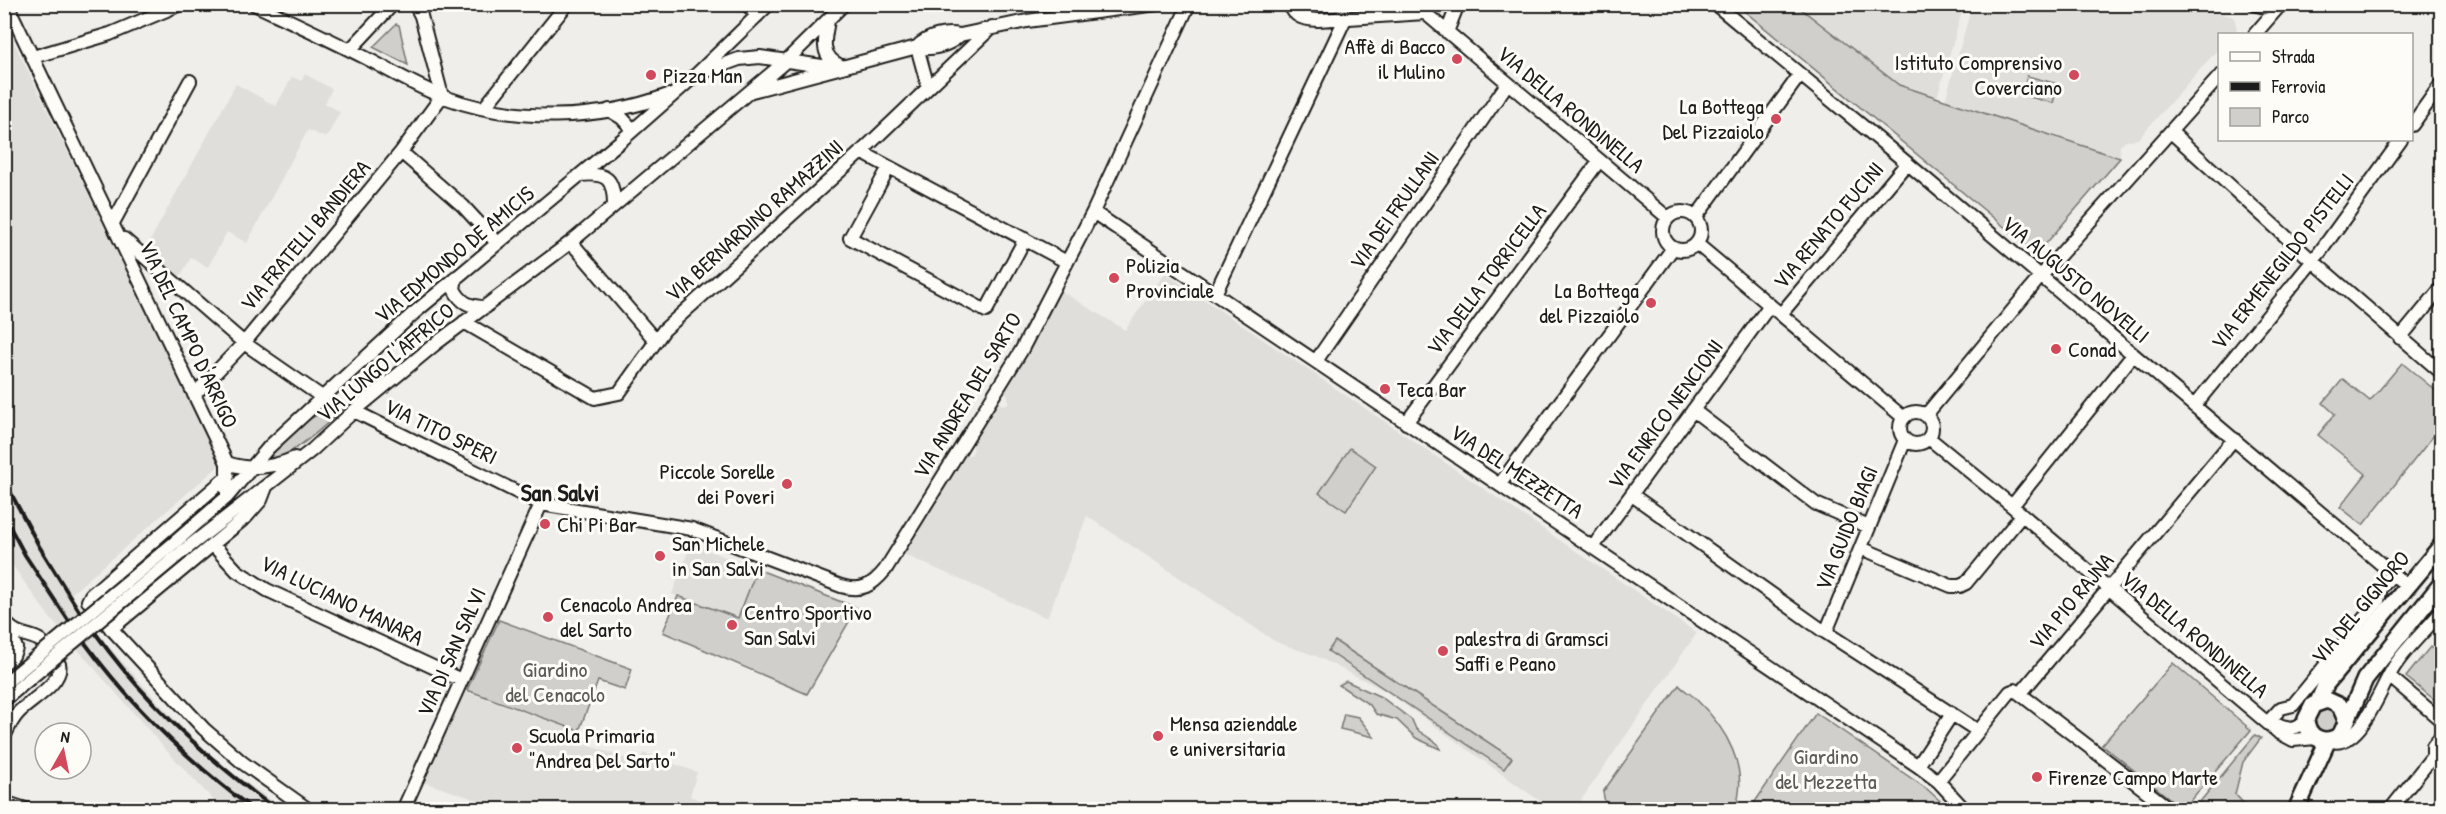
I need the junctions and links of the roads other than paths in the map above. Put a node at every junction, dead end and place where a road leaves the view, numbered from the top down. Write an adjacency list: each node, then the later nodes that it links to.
1 (7, 4): 26 (street, VIA DEL CAMPO D'ARRIGO)
2 (181, 4): 26 (street)
3 (254, 4): 25 (street)
4 (393, 4): 25 (street)
5 (415, 4): 38 (street)
6 (567, 4): 39 (street)
7 (747, 4): 18 (street)
8 (769, 4): 18 (street, VIA EDMONDO DE AMICIS)
9 (844, 4): 20 (street, VIA LUNGO L'AFFRICO)
10 (1157, 4): 16 (street)
11 (1189, 4): 52 (street, VIA ANDREA DEL SARTO)
12 (1290, 4): 19 (street)
13 (1458, 4): 22 (street)
14 (1715, 4): 30 (street, VIA AUGUSTO NOVELLI)
15 (2254, 4): 17 (street)
16 (1108, 7): 21 (street)
17 (2279, 7): 23 (street)
18 (757, 16): 29 (street, VIA EDMONDO DE AMICIS)
19 (1345, 19): 22 (street, VIA DELLA RONDINELLA); 67 (street)
20 (828, 21): 27 (street, VIA LUNGO L'AFFRICO); 28 (street)
21 (992, 27): 24 (street); 35 (street, VIA BERNARDINO RAMAZZINI)
22 (1447, 32): 34 (street, VIA DELLA RONDINELLA)
23 (2256, 33)
24 (917, 47): 28 (street); 35 (street)
25 (350, 50): 38 (street)
26 (33, 57): 55 (street, VIA DEL CAMPO D'ARRIGO)
27 (786, 61): 28 (street); 29 (street); 37 (street, VIA LUNGO L'AFFRICO)
28 (842, 66): 37 (street)
29 (698, 73): 36 (street, VIA EDMONDO DE AMICIS)
30 (1799, 76): 48 (street, VIA AUGUSTO NOVELLI); 53 (street)
31 (2218, 78): 43 (street)
32 (190, 81): 55 (street, VIA DEL CAMPO D'ARRIGO)
33 (2442, 83): 41 (street)
34 (1507, 84): 47 (street, VIA DELLA RONDINELLA); 76 (street, VIA DEI FRULLANI)
35 (928, 87): 46 (street, VIA BERNARDINO RAMAZZINI)
36 (677, 92): 40 (street); 42 (street, VIA EDMONDO DE AMICIS)
37 (748, 92): 51 (street, VIA LUNGO L'AFFRICO)
38 (442, 96): 39 (street); 45 (street, VIA FRATELLI BANDIERA)
39 (484, 108): 40 (street)
40 (609, 110): 42 (street)
41 (2413, 124)
42 (633, 130): 50 (street, VIA EDMONDO DE AMICIS)
43 (2171, 132): 62 (street); 64 (street)
44 (2400, 141): 62 (street, VIA ERMENEGILDO PISTELLI)
45 (401, 152): 59 (street); 74 (street, VIA FRATELLI BANDIERA)
46 (861, 152): 49 (street); 73 (street, VIA BERNARDINO RAMAZZINI)
47 (1599, 161): 54 (street, VIA DELLA RONDINELLA); 85 (street, VIA DELLA TORRICELLA)
48 (1907, 163): 64 (street, VIA AUGUSTO NOVELLI); 70 (street, VIA RENATO FUCINI)
49 (889, 167): 57 (street); 57 (street)
50 (580, 175): 51 (street); 59 (street, VIA EDMONDO DE AMICIS)
51 (614, 205): 58 (street, VIA LUNGO L'AFFRICO)
52 (1093, 212): 63 (street, VIA ANDREA DEL SARTO); 67 (street, VIA DEL MEZZETTA)
53 (1696, 217): 54 (street); 60 (street)
54 (1668, 218): 61 (street)
55 (113, 223): 56 (street, VIA DEL CAMPO D'ARRIGO)
56 (119, 236): 74 (street); 78 (street, VIA DEL CAMPO D'ARRIGO)
57 (1026, 239): 63 (street)
58 (570, 242): 69 (street, VIA LUNGO L'AFFRICO); 73 (street)
59 (498, 243): 65 (street, VIA EDMONDO DE AMICIS)
60 (1697, 244): 61 (street); 68 (street)
61 (1673, 248): 93 (street)
62 (2313, 261): 72 (street); 80 (street, VIA ERMENEGILDO PISTELLI)
63 (1067, 262): 98 (street, VIA ANDREA DEL SARTO)
64 (2041, 276): 75 (street, VIA AUGUSTO NOVELLI); 83 (street)
65 (456, 277): 69 (street, VIA LUNGO L'AFFRICO); 79 (street, VIA EDMONDO DE AMICIS)
66 (2442, 287): 72 (street)
67 (1215, 294): 76 (street, VIA DEL MEZZETTA)
68 (1770, 305): 70 (street); 81 (street, VIA ENRICO NENCIONI)
69 (486, 307): 71 (street, VIA LUNGO L'AFFRICO)
70 (1781, 314): 84 (street)
71 (464, 322): 73 (street, VIA BERNARDINO RAMAZZINI); 82 (street, VIA LUNGO L'AFFRICO)
72 (2400, 338): 77 (street)
73 (655, 340)
74 (244, 343): 78 (street, VIA FRATELLI BANDIERA); 79 (street)
75 (2133, 355): 80 (street, VIA AUGUSTO NOVELLI); 97 (street)
76 (1316, 361): 85 (street, VIA DEL MEZZETTA)
77 (2442, 373)
78 (194, 395): 90 (street, VIA DEL CAMPO D'ARRIGO)
79 (322, 397): 91 (street, VIA EDMONDO DE AMICIS)
80 (2194, 406): 87 (street, VIA AUGUSTO NOVELLI)
81 (1694, 410): 95 (street, VIA ENRICO NENCIONI); 100 (street)
82 (354, 411): 89 (street, VIA LUNGO L'AFFRICO); 98 (street, VIA TITO SPERI)
83 (1926, 415): 84 (street); 86 (street)
84 (1904, 418): 88 (street)
85 (1406, 423): 93 (street, VIA DEL MEZZETTA)
86 (1929, 439): 88 (street); 97 (street, VIA DELLA RONDINELLA)
87 (2234, 439): 106 (street, VIA AUGUSTO NOVELLI); 109 (street, VIA PIO RAJNA)
88 (1905, 440): 100 (street, VIA GUIDO BIAGI)
89 (312, 450): 91 (street, VIA LUNGO L'AFFRICO); 94 (street, VIA LUNGO L'AFFRICO)
90 (227, 463): 91 (street, VIA DEL CAMPO D'ARRIGO); 92 (street, VIA DEL CAMPO D'ARRIGO)
91 (252, 467): 96 (street, VIA EDMONDO DE AMICIS)
92 (228, 476): 96 (street, VIA DEL CAMPO D'ARRIGO); 110 (street)
93 (1500, 484): 103 (street, VIA DEL MEZZETTA)
94 (267, 485): 102 (street, VIA LUNGO L'AFFRICO); 104 (street, VIA LUNGO L'AFFRICO)
95 (1632, 495): 103 (street, VIA ENRICO NENCIONI); 113 (street)
96 (227, 497): 104 (street, VIA EDMONDO DE AMICIS)
97 (2012, 506): 99 (street, VIA DELLA RONDINELLA)
98 (539, 508): 118 (street, VIA DI SAN SALVI)
99 (2022, 515): 105 (street); 109 (street, VIA DELLA RONDINELLA)
100 (1869, 527): 105 (street, VIA GUIDO BIAGI)
101 (2442, 544): 108 (main road, VIA DEL GIGNORO)
102 (213, 545): 118 (street, VIA LUCIANO MANARA); 136 (street, VIA LUNGO L'AFFRICO)
103 (1593, 547): 132 (street, VIA DEL MEZZETTA)
104 (178, 548): 119 (street, bridge); 121 (street, bridge)
105 (1861, 548): 113 (street, VIA GUIDO BIAGI)
106 (2392, 574): 108 (street, VIA AUGUSTO NOVELLI); 126 (street, VIA DEL GIGNORO)
107 (2442, 583): 124 (main road, VIA DEL GIGNORO)
108 (2407, 586): 122 (main road, VIA DEL GIGNORO)
109 (2109, 588): 120 (street, VIA PIO RAJNA); 126 (street, VIA DELLA RONDINELLA)
110 (88, 601)
111 (2442, 611): 117 (street)
112 (6, 621): 114 (street); 115 (street)
113 (1826, 633): 123 (street)
114 (40, 642)
115 (4, 663)
116 (59, 664): 130 (street)
117 (2389, 676): 125 (street); 131 (street)
118 (461, 680): 137 (street, VIA DI SAN SALVI)
119 (4, 684)
120 (2021, 693): 128 (street, VIA PIO RAJNA); 139 (street)
121 (4, 700)
122 (2318, 702): 124 (main road, VIA DEL GIGNORO); 127 (main road, VIA DEL GIGNORO)
123 (1952, 714): 128 (street); 132 (street)
124 (2346, 720): 131 (main road, VIA DEL GIGNORO)
125 (2442, 721)
126 (2268, 722): 127 (street, VIA DELLA RONDINELLA); 131 (street, VIA DELLA RONDINELLA)
127 (2306, 724): 131 (main road)
128 (1978, 731): 133 (street, VIA PIO RAJNA)
129 (2442, 735): 141 (street)
130 (4, 737)
131 (2322, 739): 140 (main road, VIA DEL GIGNORO)
132 (1918, 766): 133 (street, VIA DEL MEZZETTA)
133 (1938, 781): 138 (street, VIA DEL MEZZETTA)
134 (4, 802): 135 (street)
135 (29, 810)
136 (309, 810)
137 (403, 810)
138 (1965, 810)
139 (2171, 810)
140 (2296, 810)
141 (2390, 810)

